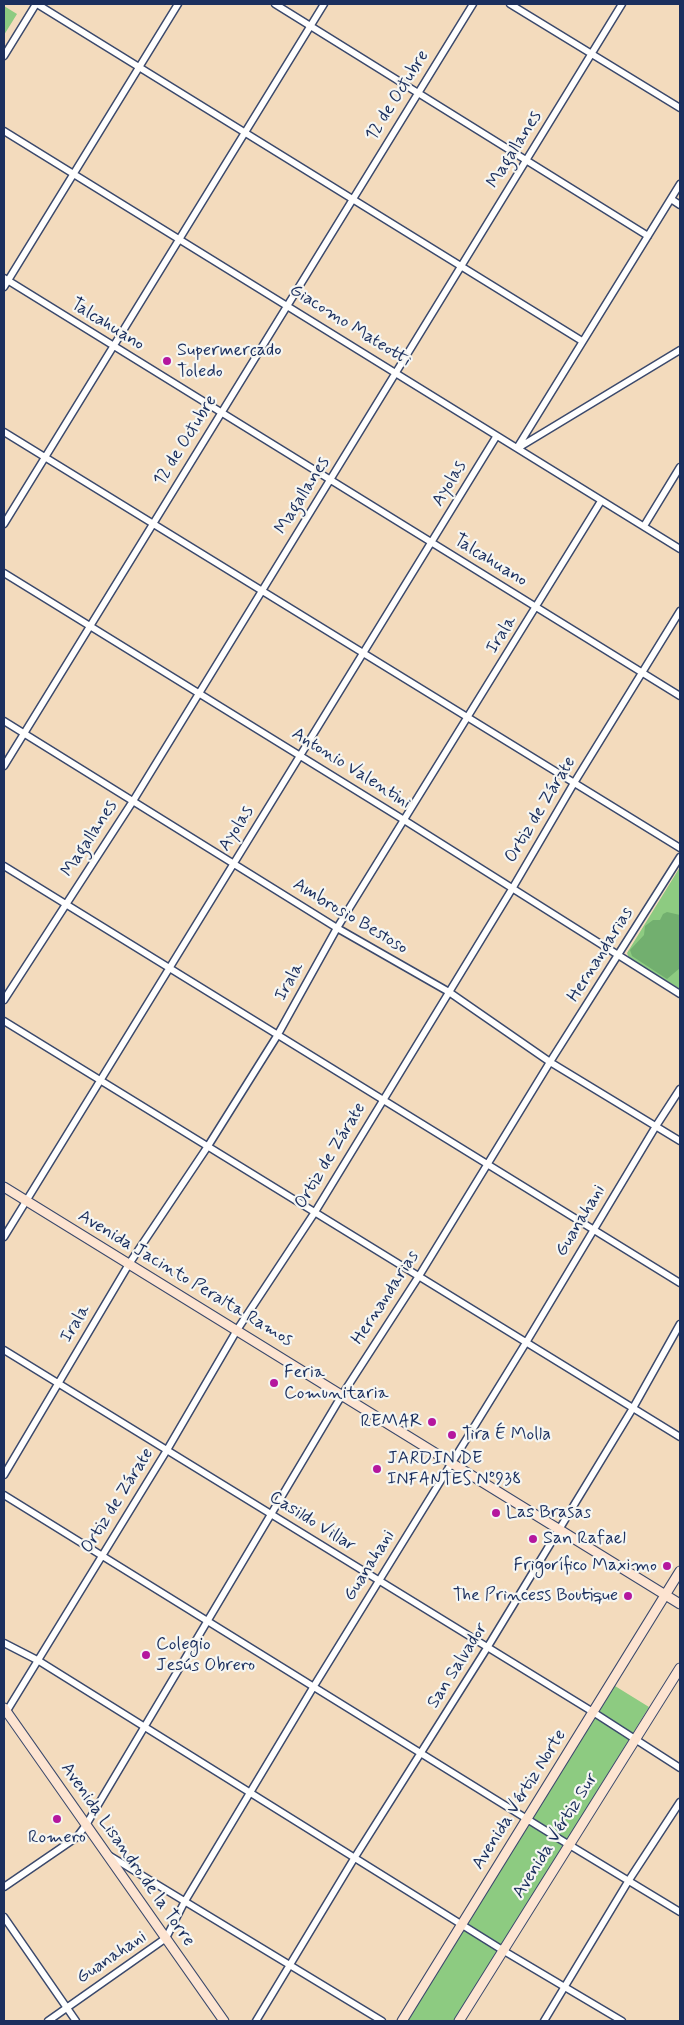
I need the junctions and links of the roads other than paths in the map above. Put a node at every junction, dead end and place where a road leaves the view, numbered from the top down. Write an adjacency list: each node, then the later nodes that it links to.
1 (36, 4): 10 (street); 11 (street)
2 (178, 4): 11 (street)
3 (274, 4): 8 (street)
4 (324, 4): 8 (street)
5 (473, 4): 12 (street, 12 de Octubre)
6 (510, 4): 9 (street)
7 (622, 4): 9 (street, Magallanes)
8 (310, 26): 12 (street); 15 (street)
9 (592, 54): 13 (street); 16 (street, Magallanes)
10 (4, 56)
11 (138, 68): 15 (street); 17 (street)
12 (418, 93): 16 (street); 20 (street, 12 de Octubre)
13 (680, 108)
14 (4, 131): 17 (street, Giacomo Mateotti)
15 (244, 133): 20 (street); 23 (street)
16 (526, 160): 22 (street); 24 (street, Magallanes)
17 (74, 174): 23 (street, Giacomo Mateotti); 25 (street)
18 (680, 184): 19 (street)
19 (671, 199): 21 (street); 22 (street)
20 (352, 200): 24 (street); 27 (street, 12 de Octubre)
21 (680, 205)
22 (648, 236): 28 (street)
23 (180, 239): 27 (street, Giacomo Mateotti); 29 (street)
24 (461, 267): 28 (street); 31 (street, Magallanes)
25 (6, 280): 26 (street); 29 (street, Talcahuano)
26 (4, 287)
27 (287, 305): 31 (street, Giacomo Mateotti); 32 (street, 12 de Octubre)
28 (582, 342): 35 (street)
29 (113, 346): 32 (street, Talcahuano); 36 (street)
30 (680, 350): 35 (street)
31 (396, 372): 34 (street, Giacomo Mateotti); 38 (street, Magallanes)
32 (221, 413): 38 (street, Talcahuano); 41 (street, 12 de Octubre)
33 (4, 432): 36 (street)
34 (496, 437): 35 (street, Giacomo Mateotti); 43 (street, Ayolas)
35 (516, 448): 39 (street, Giacomo Mateotti)
36 (45, 457): 40 (street); 41 (street)
37 (680, 467): 42 (street)
38 (330, 480): 43 (street, Talcahuano); 46 (street, Magallanes)
39 (601, 502): 42 (street, Giacomo Mateotti); 47 (street, Irala)
40 (4, 524)
41 (153, 524): 46 (street); 49 (street, 12 de Octubre)
42 (644, 526): 44 (street, Giacomo Mateotti)
43 (432, 543): 47 (street, Talcahuano); 50 (street, Ayolas)
44 (680, 550)
45 (4, 573): 49 (street, Antonio Valentini)
46 (262, 591): 50 (street); 52 (street, Magallanes)
47 (536, 608): 51 (street, Talcahuano); 54 (street, Irala)
48 (680, 611): 51 (street, Ortiz de Zárate)
49 (90, 626): 52 (street, Antonio Valentini); 56 (street, 12 de Octubre)
50 (363, 653): 54 (street); 57 (street, Ayolas)
51 (642, 673): 53 (street, Talcahuano); 59 (street, Ortiz de Zárate)
52 (199, 693): 57 (street, Antonio Valentini); 60 (street, Magallanes)
53 (680, 696)
54 (468, 717): 59 (street); 61 (street, Irala)
55 (4, 721): 56 (street, Ambrosio Bestoso)
56 (24, 733): 58 (street, 12 de Octubre); 60 (street, Ambrosio Bestoso)
57 (300, 756): 61 (street, Antonio Valentini); 64 (street, Ayolas)
58 (4, 766)
59 (574, 782): 62 (street); 66 (street, Ortiz de Zárate)
60 (133, 801): 64 (street, Ambrosio Bestoso); 67 (street, Magallanes)
61 (404, 820): 66 (street, Antonio Valentini); 68 (street, Irala)
62 (680, 848)
63 (680, 857): 69 (street, Hernandarias)
64 (233, 863): 68 (street, Ambrosio Bestoso); 70 (street, Ayolas)
65 (4, 866): 67 (street)
66 (512, 889): 69 (street, Antonio Valentini); 71 (street, Ortiz de Zárate)
67 (65, 903): 70 (street); 73 (street, Magallanes)
68 (337, 928): 71 (street, Ambrosio Bestoso); 75 (street, Irala)
69 (619, 956): 72 (street, Antonio Valentini); 76 (street, Hernandarias)
70 (169, 968): 75 (street); 77 (street, Ayolas)
71 (448, 992): 76 (street, Ambrosio Bestoso); 79 (street, Ortiz de Zárate)
72 (680, 994)
73 (4, 1000)
74 (4, 1021): 77 (street)
75 (277, 1036): 79 (street); 82 (street, Irala)
76 (550, 1062): 80 (street, Ambrosio Bestoso); 83 (street, Hernandarias)
77 (101, 1080): 82 (street); 85 (street, Ayolas)
78 (680, 1089): 80 (street, Guanahani)
79 (383, 1100): 83 (street); 86 (street, Ortiz de Zárate)
80 (656, 1126): 81 (street, Ambrosio Bestoso); 87 (street, Guanahani)
81 (680, 1141)
82 (208, 1146): 86 (street); 89 (street, Irala)
83 (487, 1164): 87 (street); 90 (street, Hernandarias)
84 (4, 1187): 85 (street, Avenida Jacinto Peralta Ramos)
85 (27, 1202): 88 (street, Ayolas); 89 (street, Avenida Jacinto Peralta Ramos)
86 (315, 1212): 90 (street); 93 (street, Ortiz de Zárate)
87 (594, 1230): 91 (street); 94 (street, Guanahani)
88 (4, 1238)
89 (129, 1264): 93 (street, Avenida Jacinto Peralta Ramos); 96 (street, Irala)
90 (419, 1276): 94 (street); 97 (street, Hernandarias)
91 (680, 1283)
92 (680, 1324): 98 (street, San Salvador)
93 (236, 1330): 97 (street, Avenida Jacinto Peralta Ramos); 100 (street, Ortiz de Zárate)
94 (527, 1341): 98 (street); 101 (street, Guanahani)
95 (4, 1350): 96 (street, Casildo Villar)
96 (58, 1383): 100 (street, Casildo Villar); 102 (street, Irala)
97 (342, 1395): 101 (street, Avenida Jacinto Peralta Ramos); 104 (street, Hernandarias)
98 (633, 1408): 99 (street); 105 (street, San Salvador)
99 (680, 1437)
100 (167, 1450): 104 (street, Casildo Villar); 106 (street, Ortiz de Zárate)
101 (452, 1462): 105 (street, Avenida Jacinto Peralta Ramos); 108 (street, Guanahani)
102 (4, 1476)
103 (4, 1495): 106 (street)
104 (272, 1515): 108 (street, Casildo Villar); 111 (street, Hernandarias)
105 (558, 1528): 109 (street, Avenida Jacinto Peralta Ramos); 113 (street, San Salvador)
106 (101, 1555): 111 (street); 114 (street, Ortiz de Zárate)
107 (680, 1571): 109 (street, Avenida Vértiz Norte)
108 (378, 1581): 113 (street, Casildo Villar); 116 (street, Guanahani)
109 (666, 1595): 110 (street, Avenida Jacinto Peralta Ramos); 118 (street, Avenida Vértiz Norte)
110 (680, 1604)
111 (208, 1621): 116 (street); 119 (street, Hernandarias)
112 (4, 1643): 114 (street)
113 (487, 1648): 118 (street, Casildo Villar); 121 (street, San Salvador)
114 (39, 1660): 117 (street, Ortiz de Zárate); 119 (street)
115 (680, 1668): 120 (street, Avenida Vértiz Sur)
116 (314, 1686): 121 (street); 123 (street, Guanahani)
117 (5, 1712): 126 (street, Avenida Lisandro de la Torre)
118 (593, 1712): 120 (street, Casildo Villar); 125 (street, Avenida Vértiz Norte)
119 (146, 1726): 123 (street); 126 (street, Hernandarias)
120 (636, 1740): 122 (street, Casildo Villar); 127 (street, Avenida Vértiz Sur)
121 (422, 1753): 125 (street); 129 (street, San Salvador)
122 (680, 1768)
123 (251, 1792): 129 (street); 132 (street, Guanahani)
124 (680, 1802): 130 (street)
125 (528, 1819): 127 (street); 135 (street, Avenida Vértiz Norte)
126 (86, 1825): 128 (street, Avenida Lisandro de la Torre); 131 (street, Hernandarias)
127 (570, 1845): 130 (street); 137 (street, Avenida Vértiz Sur)
128 (106, 1854): 132 (street); 136 (street, Avenida Lisandro de la Torre)
129 (355, 1857): 135 (street); 138 (street, San Salvador)
130 (629, 1880): 133 (street); 139 (street)
131 (4, 1887)
132 (185, 1901): 136 (street, Guanahani); 138 (street)
133 (680, 1912)
134 (4, 1917): 140 (street)
135 (462, 1924): 137 (street); 146 (street, Avenida Vértiz Norte)
136 (166, 1938): 140 (street, Guanahani); 143 (street, Avenida Lisandro de la Torre)
137 (504, 1950): 139 (street); 147 (street, Avenida Vértiz Sur)
138 (290, 1964): 144 (street, San Salvador); 145 (street)
139 (565, 1987): 148 (street); 149 (street)
140 (67, 2008): 141 (street, Guanahani); 142 (street)
141 (48, 2021)
142 (76, 2021)
143 (224, 2021)
144 (256, 2021)
145 (382, 2021)
146 (402, 2021)
147 (459, 2021)
148 (544, 2021)
149 (622, 2021)

